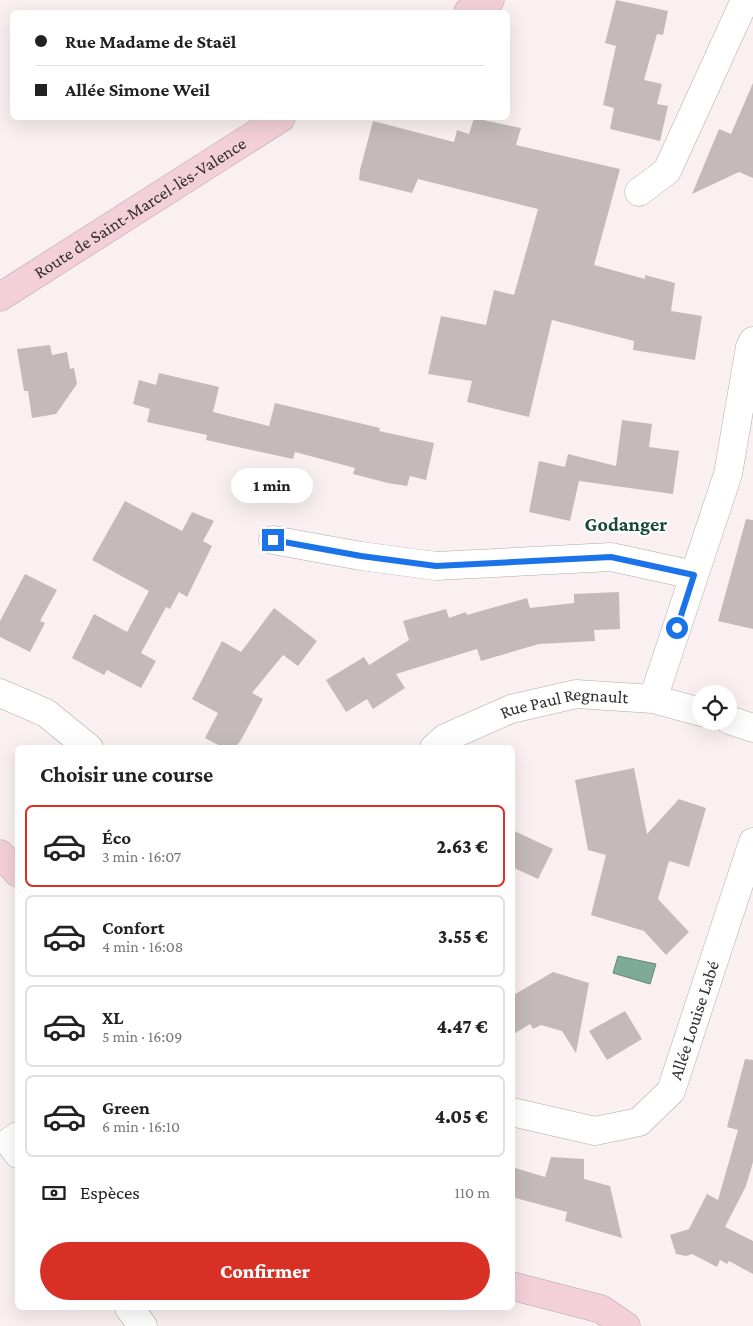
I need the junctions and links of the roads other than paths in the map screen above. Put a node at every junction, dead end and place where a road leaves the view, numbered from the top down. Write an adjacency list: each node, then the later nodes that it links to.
1 (490, 0): 3 (main road)
2 (745, 0): 5 (street)
3 (472, 10)
4 (278, 120): 6 (main road, Route de Saint-Marcel-lès-Valence)
5 (639, 192)
6 (0, 297)
7 (753, 341): 9 (street)
8 (273, 540): 9 (street)
9 (694, 575): 11 (street)
10 (0, 693): 15 (street)
11 (653, 698): 12 (street, Rue Paul Regnault); 16 (street, Rue Paul Regnault)
12 (692, 709)
13 (737, 723): 14 (street)
14 (753, 728)
15 (85, 745)
16 (437, 745)
17 (753, 842): 22 (street, Allée Louise Labé)
18 (0, 854): 19 (main road)
19 (15, 870)
20 (0, 872): 21 (main road)
21 (15, 880)
22 (515, 1113)
23 (515, 1287): 26 (main road)
24 (131, 1310): 25 (street)
25 (143, 1326)
26 (626, 1326)

